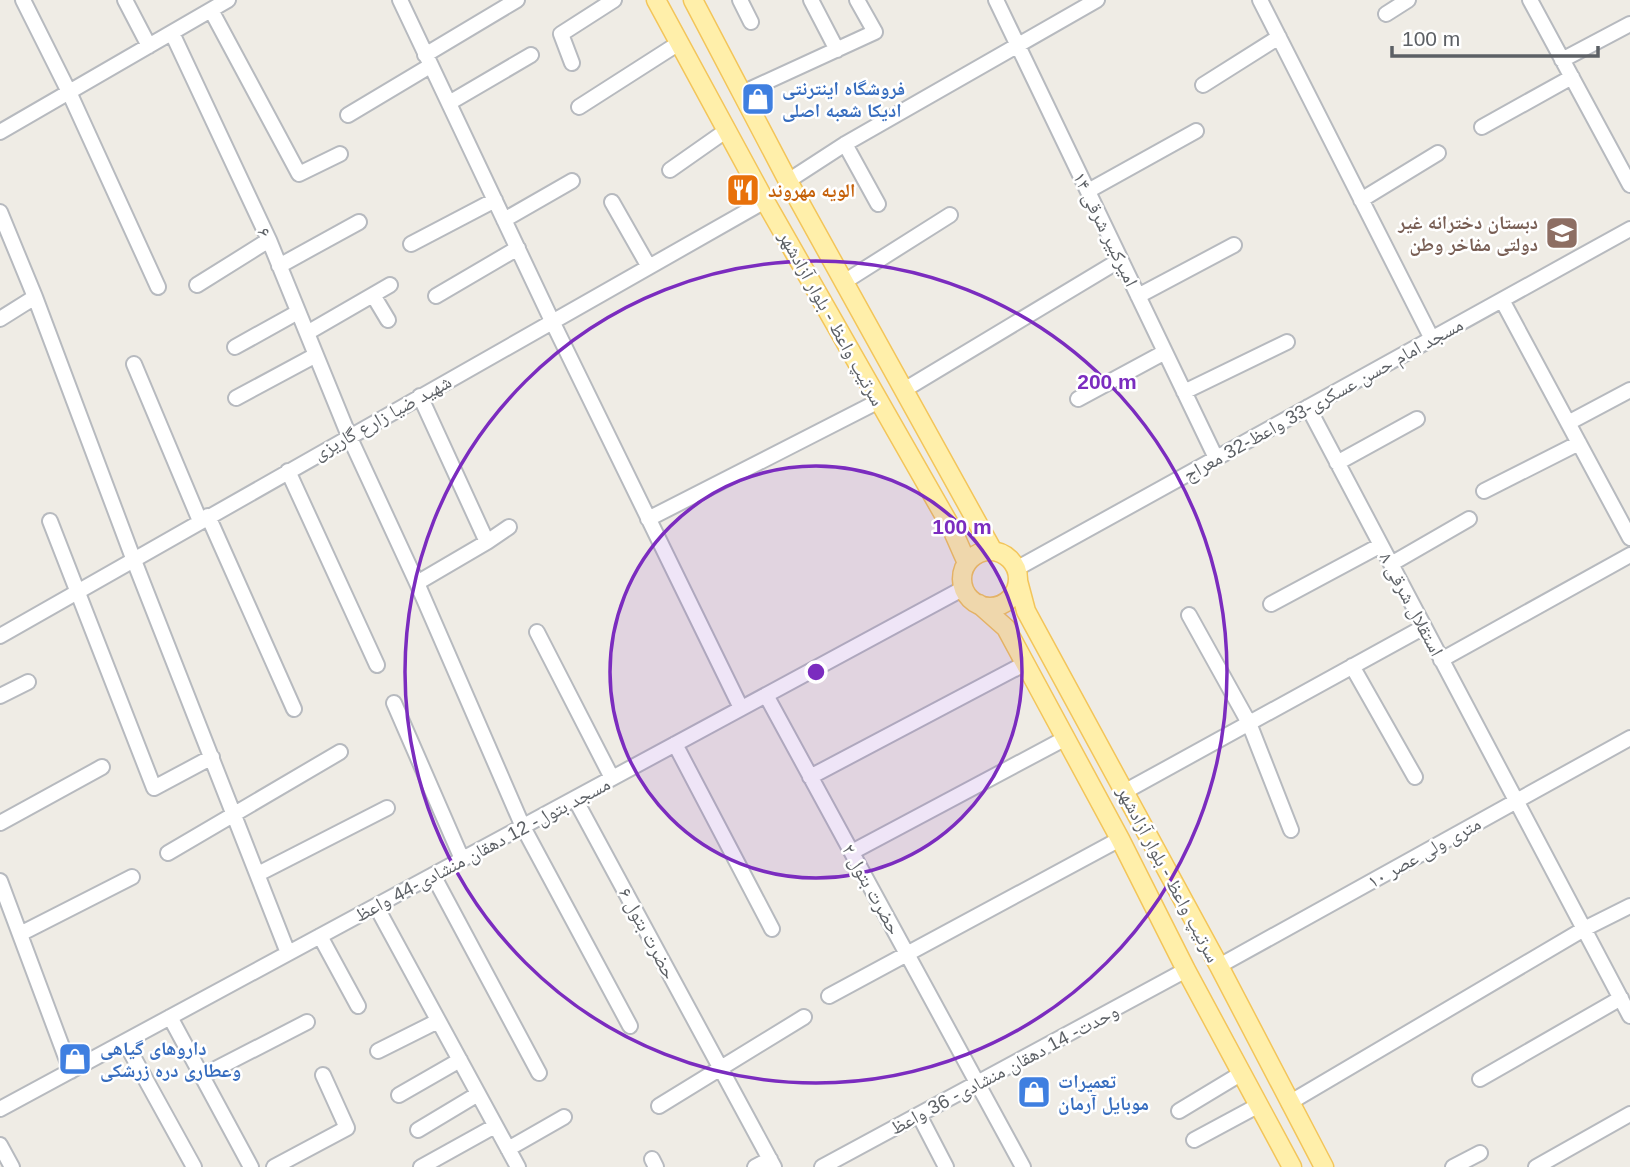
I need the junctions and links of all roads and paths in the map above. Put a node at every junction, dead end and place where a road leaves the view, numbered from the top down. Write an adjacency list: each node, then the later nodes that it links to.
1 (23, 0): 33 (street)
2 (125, 0): 24 (street)
3 (228, 0): 17 (street)
4 (517, 0): 28 (street)
5 (614, 0): 30 (street)
6 (656, 0): 23 (main road, سرتیپ واعظ - بلوار آزادشهر)
7 (693, 0): 34 (main road, سرتیپ واعظ - بلوار آزادشهر)
8 (740, 0): 19 (street)
9 (811, 0): 26 (street)
10 (857, 0): 26 (street)
11 (996, 0): 25 (street, ۱۴ امیرکبیر شرقی)
12 (1097, 0): 25 (street)
13 (1260, 0): 22 (street)
14 (1408, 0): 18 (street)
15 (1530, 0): 29 (street)
16 (402, 1): 28 (street)
17 (211, 10): 21 (street); 43 (street)
18 (1386, 14)
19 (751, 22)
20 (1630, 24): 29 (street)
21 (172, 33): 24 (street); 60 (street, ۶)
22 (1279, 37): 32 (street); 51 (street)
23 (679, 43): 36 (street); 39 (main road, سرتیپ واعظ - بلوار آزادشهر)
24 (149, 46): 33 (street)
25 (1018, 46): 42 (street); 49 (street, ۱۴ امیرکبیر شرقی)
26 (837, 50): 34 (street)
27 (531, 55): 35 (street)
28 (428, 60): 35 (street); 37 (street)
29 (1562, 60): 31 (street)
30 (572, 63)
31 (1572, 77): 38 (street); 48 (street)
32 (1203, 85)
33 (69, 92): 40 (street); 70 (street)
34 (742, 93): 47 (main road, سرتیپ واعظ - بلوار آزادشهر)
35 (449, 103): 50 (street)
36 (579, 107)
37 (348, 115)
38 (1482, 127)
39 (727, 130): 45 (street); 52 (main road, سرتیپ واعظ - بلوار آزادشهر)
40 (0, 131)
41 (1196, 131): 49 (street)
42 (845, 144): 47 (street); 54 (street)
43 (340, 153)
44 (1438, 153): 51 (street)
45 (670, 170)
46 (572, 181): 57 (street)
47 (788, 181): 67 (main road, سرتیپ واعظ - بلوار آزادشهر)
48 (1630, 185)
49 (1088, 191): 64 (street, ۱۴ امیرکبیر شرقی)
50 (495, 200): 57 (street); 61 (street)
51 (1361, 200): 81 (street)
52 (765, 201): 66 (street, شهید ضیا زارع گاریزی); 93 (main road, سرتیپ واعظ - بلوار آزادشهر)
53 (612, 202): 66 (street)
54 (878, 204)
55 (0, 212): 74 (street)
56 (950, 215): 67 (street)
57 (504, 220): 63 (street)
58 (359, 222): 65 (street)
59 (1630, 229): 75 (street, مسجد امام حسن عسکری-33 واعظ-32 معراج)
60 (269, 240): 65 (street, ۶); 68 (street)
61 (411, 244)
62 (1234, 245): 73 (street)
63 (518, 248): 72 (street); 79 (street)
64 (1121, 260): 73 (street, ۱۴ امیرکبیر شرقی); 87 (street)
65 (279, 266): 76 (street, ۶)
66 (649, 267): 79 (street, شهید ضیا زارع گاریزی)
67 (844, 282): 87 (main road, سرتیپ واعظ - بلوار آزادشهر)
68 (197, 285)
69 (390, 285): 71 (street)
70 (158, 287)
71 (373, 295): 78 (street); 80 (street)
72 (436, 296)
73 (1138, 296): 84 (street, ۱۴ امیرکبیر شرقی)
74 (35, 297): 77 (street); 113 (street)
75 (1502, 300): 81 (street, مسجد امام حسن عسکری-33 واعظ-32 معراج); 96 (street)
76 (298, 312): 80 (street, ۶); 83 (street)
77 (0, 319)
78 (388, 320)
79 (552, 321): 90 (street, شهید ضیا زارع گاریزی); 104 (street)
80 (307, 333): 85 (street, ۶)
81 (1432, 339): 94 (street, مسجد امام حسن عسکری-33 واعظ-32 معراج)
82 (1287, 342): 89 (street)
83 (235, 347)
84 (1165, 352): 89 (street, ۱۴ امیرکبیر شرقی); 92 (street)
85 (316, 355): 91 (street); 97 (street, ۶)
86 (134, 365): 103 (street)
87 (904, 390): 111 (main road, سرتیپ واعظ - بلوار آزادشهر)
88 (1630, 390): 96 (street)
89 (1184, 392): 99 (street, ۱۴ امیرکبیر شرقی)
90 (419, 396): 97 (street, شهید ضیا زارع گاریزی); 109 (street)
91 (236, 398)
92 (1079, 399)
93 (879, 401): 104 (street); 114 (main road, سرتیپ واعظ - بلوار آزادشهر)
94 (1308, 407): 99 (street, مسجد امام حسن عسکری-33 واعظ-32 معراج); 100 (street, استقلال شرقی ۸)
95 (1417, 419): 100 (street)
96 (1568, 423): 98 (street)
97 (349, 436): 101 (street, شهید ضیا زارع گاریزی); 117 (street, ۶)
98 (1579, 443): 102 (street); 108 (street)
99 (1216, 458): 116 (street, مسجد امام حسن عسکری-33 واعظ-32 معراج)
100 (1337, 463): 110 (street, استقلال شرقی ۸)
101 (288, 471): 103 (street, شهید ضیا زارع گاریزی); 128 (street)
102 (1484, 491)
103 (204, 518): 113 (street, شهید ضیا زارع گاریزی); 134 (street)
104 (648, 519): 135 (street)
105 (1469, 519): 115 (street)
106 (50, 521): 119 (street)
107 (509, 527): 109 (street)
108 (1630, 538)
109 (487, 542): 117 (street)
110 (1381, 545): 115 (street, استقلال شرقی ۸); 121 (street)
111 (993, 551): 114 (main road); 116 (main road)
112 (1630, 555): 126 (street)
113 (134, 558): 119 (street, شهید ضیا زارع گاریزی); 141 (street)
114 (967, 563): 118 (main road)
115 (1391, 564): 123 (street, استقلال شرقی ۸)
116 (1017, 575): 120 (main road); 146 (main road, سرتیپ واعظ - بلوار آزادشهر)
117 (417, 583): 152 (street, ۶)
118 (964, 588): 120 (main road); 131 (street, مسجد بتول- 12 دهقان منشادی-44 واعظ)
119 (77, 591): 125 (street, شهید ضیا زارع گاریزی); 141 (street)
120 (979, 604): 127 (main road, سرتیپ واعظ - بلوار آزادشهر)
121 (1271, 604)
122 (1189, 615): 136 (street)
123 (1424, 627): 126 (street, استقلال شرقی ۸); 129 (street)
124 (537, 632): 145 (street)
125 (0, 636)
126 (1441, 660): 148 (street, استقلال شرقی ۸)
127 (1024, 664): 138 (main road, سرتیپ واعظ - بلوار آزادشهر); 143 (street)
128 (377, 665)
129 (1352, 666): 136 (street); 144 (street)
130 (28, 682): 132 (street)
131 (766, 695): 135 (street, مسجد بتول- 12 دهقان منشادی-44 واعظ); 143 (street, حضرت بتول ۲)
132 (0, 696)
133 (394, 703): 157 (street)
134 (294, 709)
135 (741, 709): 139 (street, مسجد بتول- 12 دهقان منشادی-44 واعظ)
136 (1248, 723): 146 (street); 153 (street)
137 (1630, 738): 148 (street, ۱۰ متری ولی عصر)
138 (1065, 739): 154 (main road, سرتیپ واعظ - بلوار آزادشهر); 155 (street)
139 (675, 744): 145 (street, مسجد بتول- 12 دهقان منشادی-44 واعظ); 164 (street)
140 (340, 752): 150 (street)
141 (212, 757): 150 (street)
142 (102, 767): 151 (street)
143 (810, 777): 155 (street, حضرت بتول ۲)
144 (1415, 777)
145 (612, 778): 147 (street, مسجد بتول- 12 دهقان منشادی-44 واعظ)
146 (1124, 792): 170 (main road, سرتیپ واعظ - بلوار آزادشهر)
147 (575, 799): 152 (street, مسجد بتول- 12 دهقان منشادی-44 واعظ); 184 (street, حضرت بتول ۶)
148 (1516, 801): 165 (street, استقلال شرقی ۸); 170 (street, ۱۰ متری ولی عصر)
149 (387, 808): 158 (street)
150 (234, 813): 156 (street); 158 (street)
151 (0, 823)
152 (523, 827): 157 (street, مسجد بتول- 12 دهقان منشادی-44 واعظ); 180 (street, ۶)
153 (1291, 830)
154 (1120, 839): 169 (street); 171 (main road, سرتیپ واعظ - بلوار آزادشهر)
155 (852, 852): 169 (street, حضرت بتول ۲)
156 (168, 853)
157 (462, 859): 159 (street, مسجد بتول- 12 دهقان منشادی-44 واعظ)
158 (258, 874): 168 (street)
159 (433, 875): 162 (street, مسجد بتول- 12 دهقان منشادی-44 واعظ); 186 (street)
160 (132, 877): 166 (street)
161 (0, 881): 166 (street)
162 (376, 906): 167 (street, مسجد بتول- 12 دهقان منشادی-44 واعظ); 178 (street)
163 (1630, 906): 165 (street)
164 (772, 929)
165 (1584, 929): 173 (street, استقلال شرقی ۸); 194 (street)
166 (20, 934): 185 (street)
167 (320, 936): 168 (street, مسجد بتول- 12 دهقان منشادی-44 واعظ); 174 (street)
168 (288, 953): 176 (street, مسجد بتول- 12 دهقان منشادی-44 واعظ)
169 (908, 955): 172 (street); 191 (street, حضرت بتول ۲)
170 (1219, 966): 194 (main road, سرتیپ واعظ - بلوار آزادشهر)
171 (1186, 970): 187 (main road, سرتیپ واعظ - بلوار آزادشهر); 191 (street, وحدت- 14 دهقان منشادی- 36 واعظ)
172 (829, 996)
173 (1620, 998): 175 (street, استقلال شرقی ۸); 190 (street)
174 (358, 1006)
175 (1630, 1016)
176 (170, 1017): 181 (street, مسجد بتول- 12 دهقان منشادی-44 واعظ); 189 (street)
177 (804, 1017): 184 (street)
178 (438, 1021): 182 (street); 183 (street)
179 (307, 1022): 189 (street)
180 (629, 1026)
181 (125, 1042): 185 (street, مسجد بتول- 12 دهقان منشادی-44 واعظ); 211 (street)
182 (378, 1051)
183 (460, 1060): 192 (street); 193 (street)
184 (721, 1068): 195 (street); 209 (street, حضرت بتول ۶)
185 (71, 1071): 197 (street, مسجد بتول- 12 دهقان منشادی-44 واعظ)
186 (539, 1073)
187 (1242, 1073): 196 (main road, سرتیپ واعظ - بلوار آزادشهر); 198 (street)
188 (323, 1075): 213 (street)
189 (202, 1076): 212 (street)
190 (1480, 1079)
191 (978, 1083): 200 (street, وحدت- 14 دهقان منشادی- 36 واعظ); 219 (street, حضرت بتول ۲)
192 (478, 1094): 202 (street); 203 (street)
193 (399, 1095)
194 (1289, 1103): 221 (main road, سرتیپ واعظ - بلوار آزادشهر)
195 (659, 1105)
196 (1259, 1105): 204 (street); 220 (main road, سرتیپ واعظ - بلوار آزادشهر)
197 (0, 1109)
198 (1180, 1111)
199 (1630, 1114): 223 (street)
200 (919, 1115): 208 (street, وحدت- 14 دهقان منشادی- 36 واعظ); 218 (street)
201 (565, 1117): 206 (street)
202 (495, 1126): 206 (street); 214 (street)
203 (418, 1130)
204 (1194, 1140)
205 (0, 1145): 210 (street)
206 (508, 1149): 215 (street)
207 (1480, 1153): 222 (street)
208 (845, 1162): 217 (street, وحدت- 14 دهقان منشادی- 36 واعظ)
209 (772, 1163): 216 (street)
210 (12, 1167)
211 (194, 1167)
212 (251, 1167)
213 (274, 1167)
214 (421, 1167)
215 (517, 1167)
216 (755, 1167)
217 (822, 1167)
218 (946, 1167)
219 (1023, 1167)
220 (1292, 1167)
221 (1324, 1167)
222 (1453, 1167)
223 (1536, 1167)

